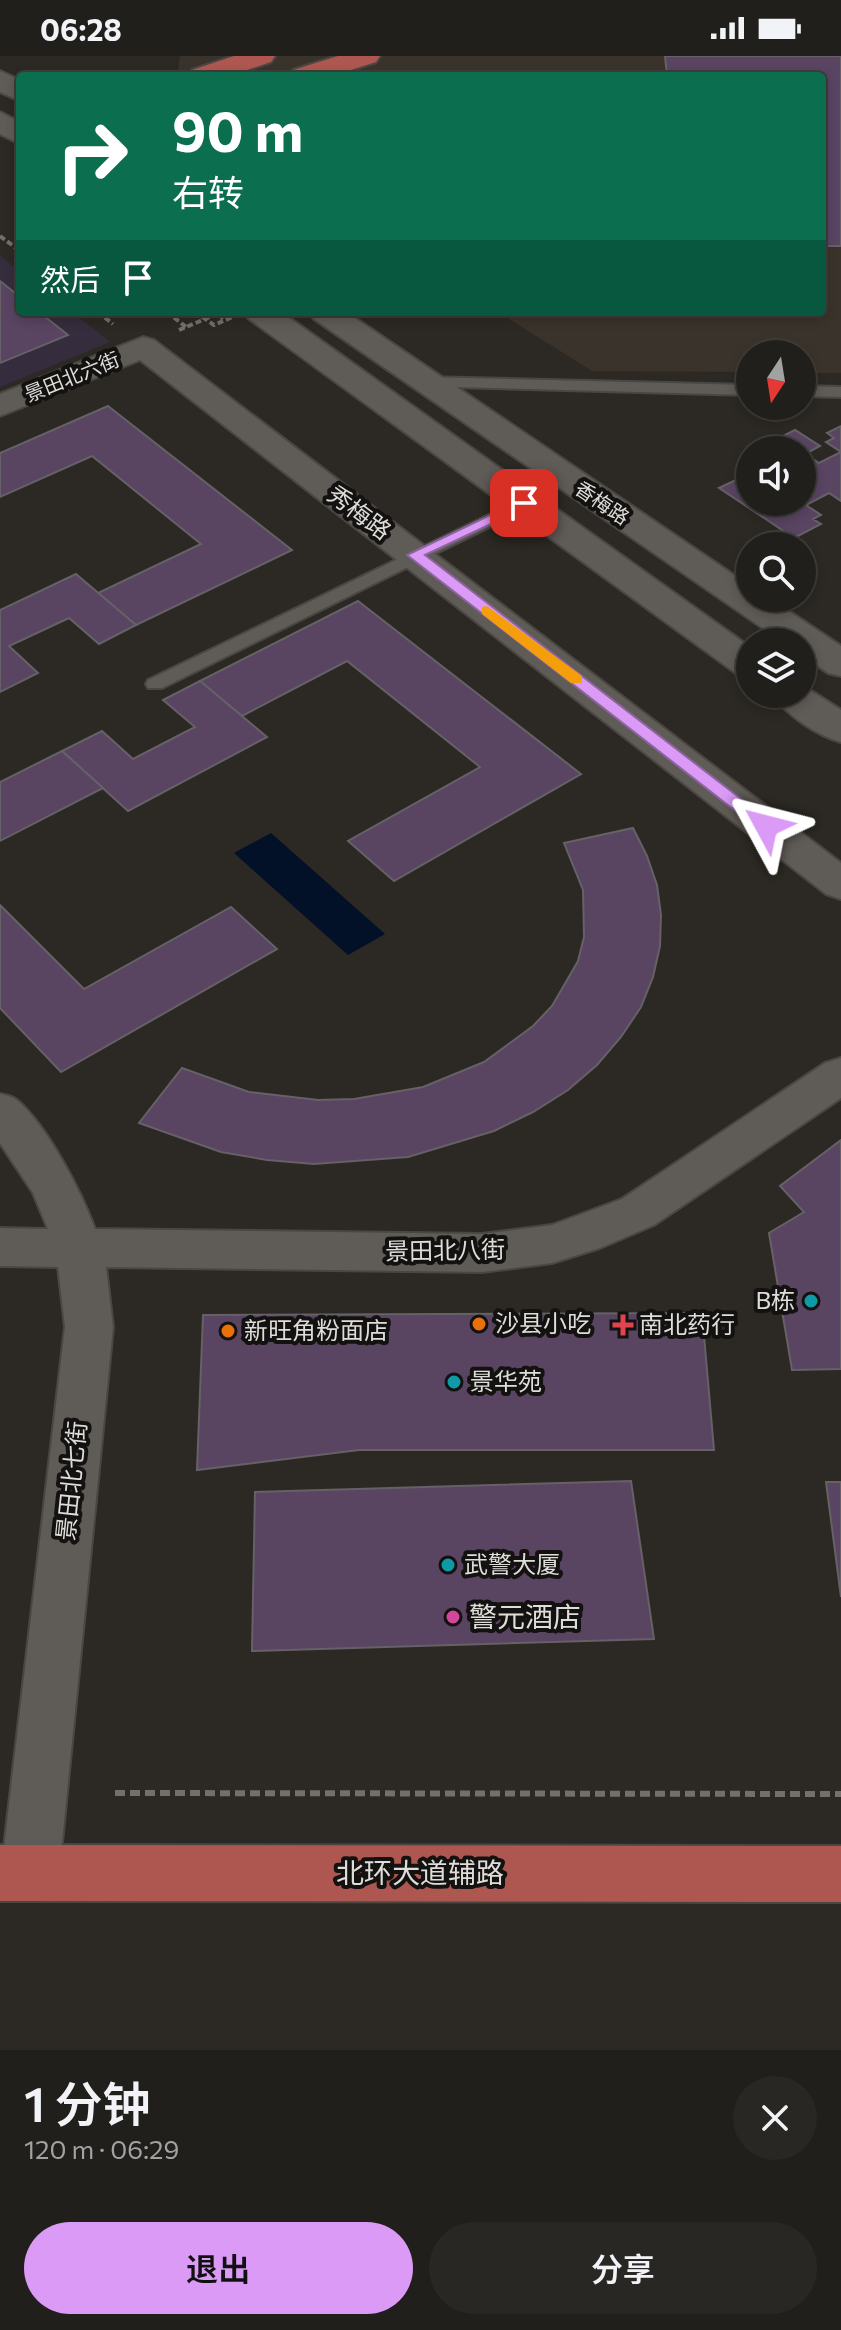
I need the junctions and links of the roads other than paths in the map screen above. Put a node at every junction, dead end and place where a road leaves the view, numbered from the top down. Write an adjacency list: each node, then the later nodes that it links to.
1 (261, 56): 3 (main road)
2 (366, 56): 4 (main road)
3 (214, 72)
4 (316, 72)
5 (266, 316): 13 (street, 香梅路)
6 (331, 316): 8 (street, 香梅路)
7 (143, 347): 12 (street, 景田北六街); 14 (street, 秀梅路)
8 (424, 382): 9 (lane); 16 (street, 香梅路)
9 (736, 390)
10 (816, 391): 11 (lane)
11 (841, 392)
12 (0, 406)
13 (524, 503): 14 (lane); 15 (street, 香梅路)
14 (414, 555): 17 (lane); 20 (street, 秀梅路)
15 (736, 655)
16 (841, 664)
17 (155, 684)
18 (811, 708): 19 (street)
19 (841, 729)
20 (841, 884)
21 (841, 1075): 24 (street, 景田北八街)
22 (0, 1111): 24 (street, 景田北七街)
23 (0, 1247): 24 (street, 景田北八街)
24 (80, 1249): 25 (street, 景田北七街)
25 (15, 1873): 26 (main road, 北环大道辅路)
26 (841, 1874)

